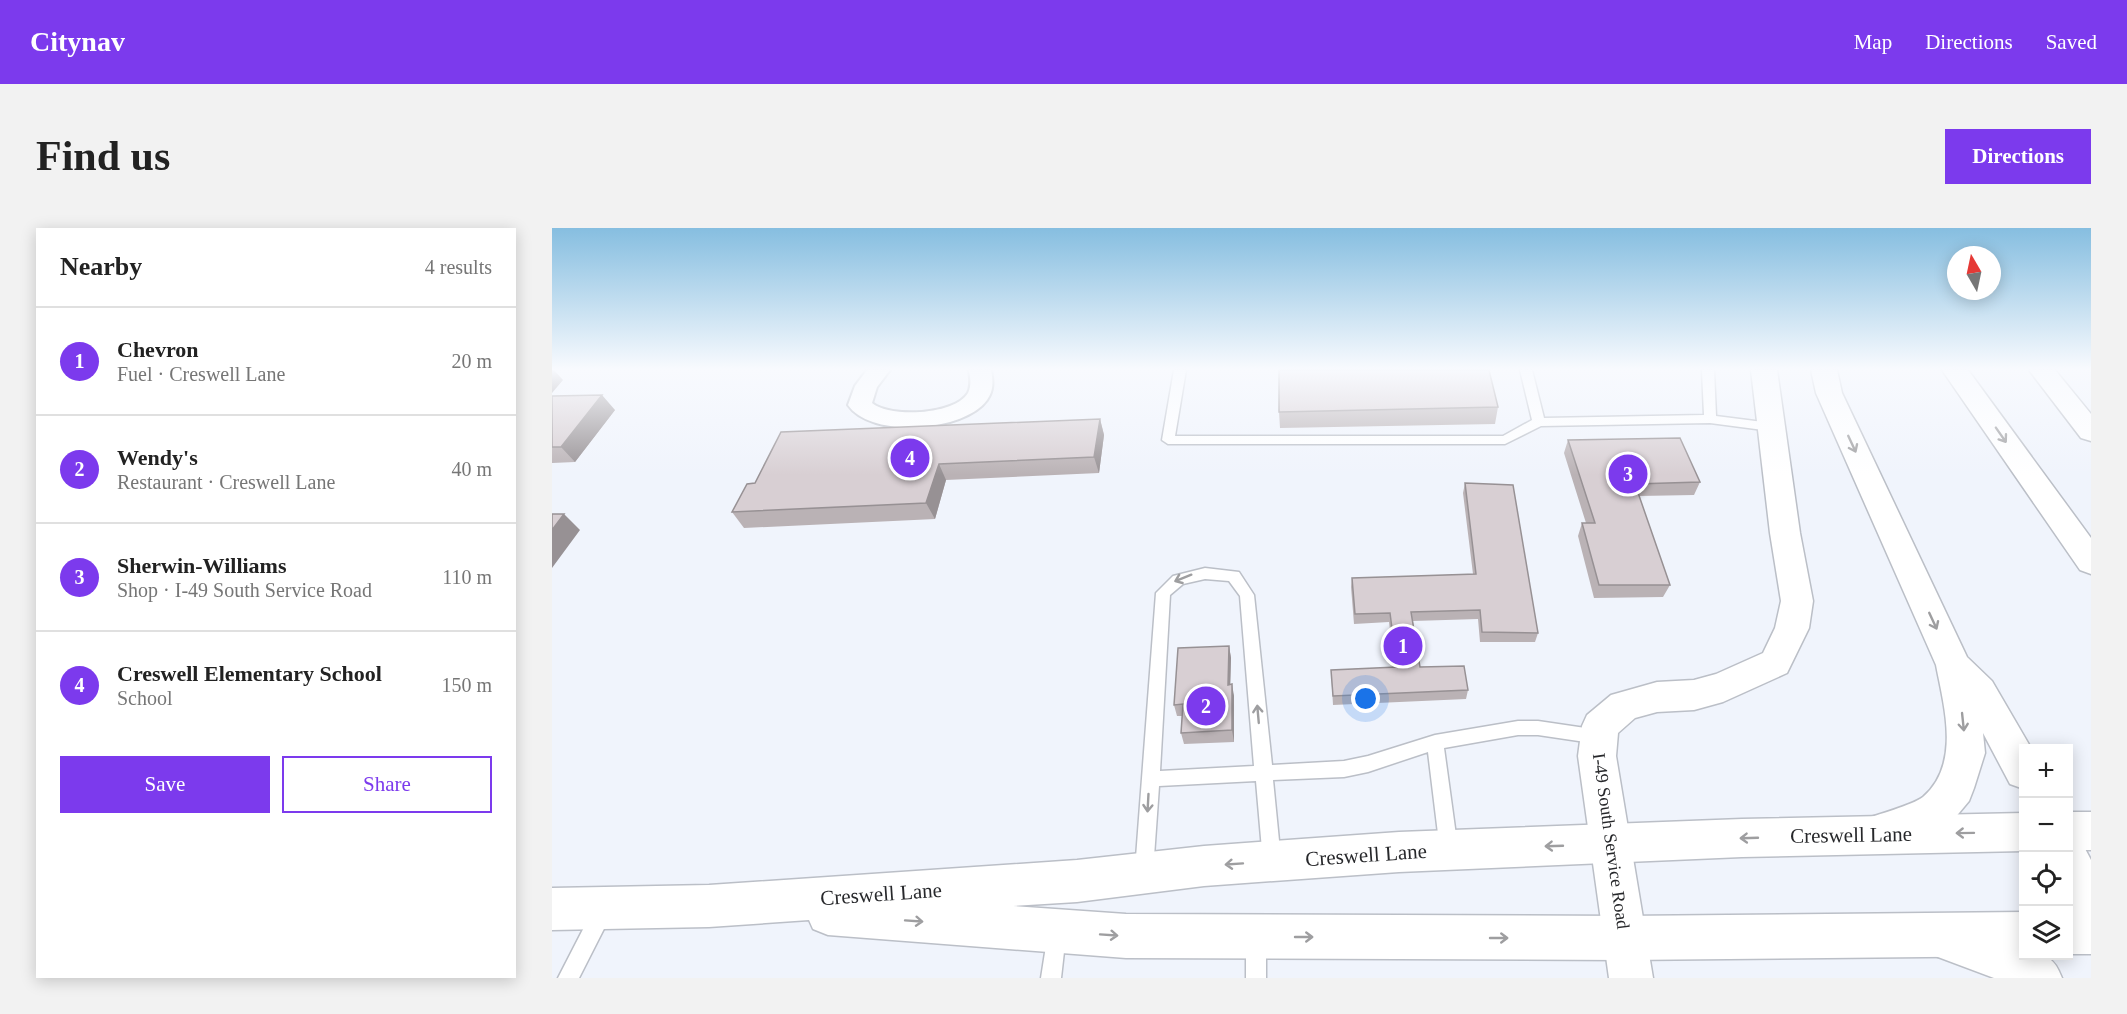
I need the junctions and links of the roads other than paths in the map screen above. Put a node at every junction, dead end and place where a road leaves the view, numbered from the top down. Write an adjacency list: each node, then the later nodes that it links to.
1 (860, 405): 2 (street)
2 (970, 405)
3 (1174, 405): 11 (lane)
4 (1535, 405): 11 (lane)
5 (1709, 405): 10 (lane)
6 (1768, 405): 12 (main road, I-49 South Service Road)
7 (1834, 405): 15 (main road, one-way to 15)
8 (1980, 405): 14 (main road, one-way to 14)
9 (2070, 405): 13 (main road)
10 (1710, 419): 11 (lane); 12 (lane)
11 (1539, 422)
12 (1771, 427): 16 (main road, I-49 South Service Road)
13 (2091, 432)
14 (2091, 562)
15 (1953, 665): 18 (main road); 24 (main road, one-way to 24)
16 (1599, 737): 17 (lane); 25 (main road, I-49 South Service Road)
17 (1435, 742): 19 (lane); 26 (lane)
18 (2019, 763)
19 (1263, 772): 20 (lane); 20 (lane, one-way to 20); 27 (lane)
20 (1149, 778): 29 (lane, one-way to 29)
21 (2073, 831): 22 (main road)
22 (2091, 831)
23 (2019, 832): 24 (main road, Creswell Lane, one-way to 24)
24 (1876, 834): 25 (main road, Creswell Lane, one-way to 25)
25 (1609, 844): 26 (main road, Creswell Lane, one-way to 26); 40 (main road, I-49 South Service Road)
26 (1449, 850): 27 (main road, Creswell Lane)
27 (1272, 861): 29 (main road, Creswell Lane, one-way to 29)
28 (2073, 867): 30 (main road)
29 (1144, 873): 31 (main road, Creswell Lane)
30 (2091, 905)
31 (709, 906): 32 (main road, Creswell Lane); 34 (main road, Creswell Lane, one-way to 34)
32 (604, 908): 33 (main road, Creswell Lane); 41 (lane)
33 (552, 909)
34 (1056, 931): 39 (main road, Creswell Lane, one-way to 39); 42 (lane)
35 (2091, 932): 36 (main road)
36 (2073, 933)
37 (2019, 934): 38 (main road, Creswell Lane)
38 (1937, 936): 40 (main road, Creswell Lane); 44 (main road)
39 (1256, 937): 40 (main road, Creswell Lane, one-way to 40); 43 (lane)
40 (1627, 958)
41 (568, 978)
42 (1052, 978)
43 (1256, 978)
44 (2040, 978)

